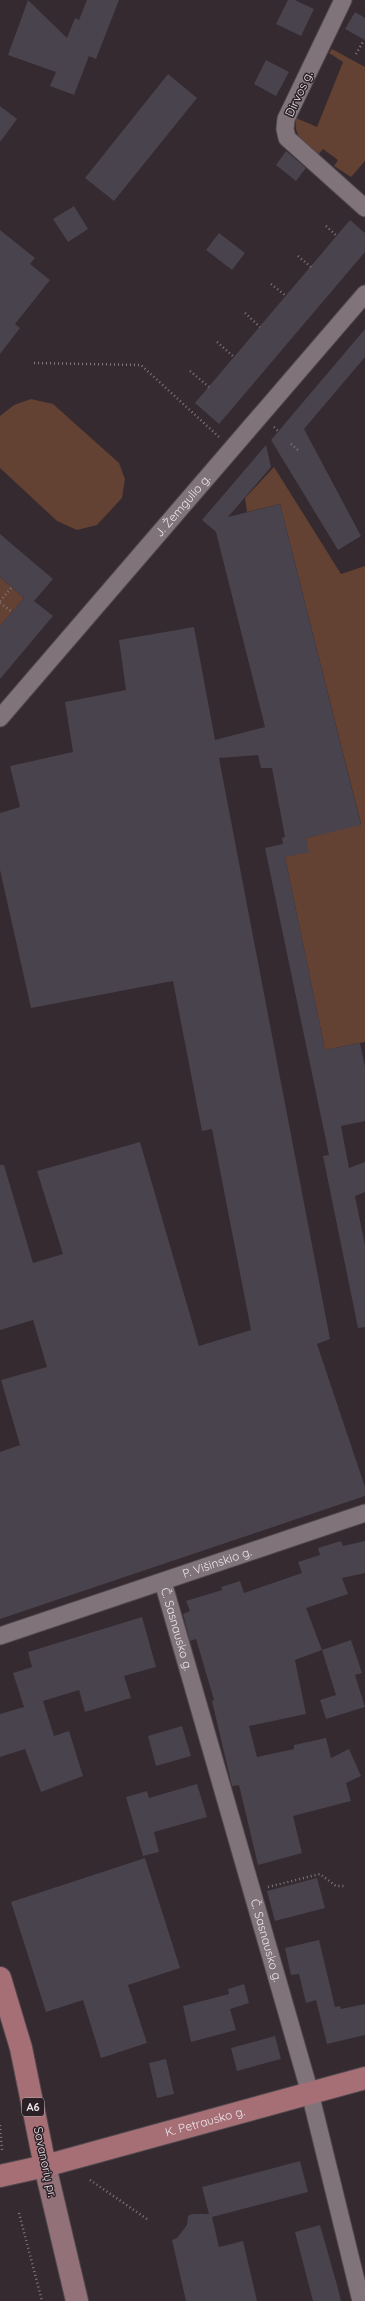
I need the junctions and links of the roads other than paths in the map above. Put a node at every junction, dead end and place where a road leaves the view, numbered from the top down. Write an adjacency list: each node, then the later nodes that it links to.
1 (343, 0): 2 (street, Dirvos g.)
2 (365, 208)
3 (365, 294): 4 (street, J. Žemgulio g.)
4 (0, 718)
5 (365, 1512): 6 (street, P. Višinskio g.)
6 (163, 1582): 7 (street, P. Višinskio g.); 10 (street, Č. Sasnausko g.)
7 (0, 1636)
8 (0, 1978): 11 (main road, Savanorių pr. / A6)
9 (365, 2078): 10 (main road, K. Petrausko g.)
10 (310, 2093): 11 (main road, K. Petrausko g.); 14 (street, Č. Sasnausko g.)
11 (45, 2166): 12 (main road, K. Petrausko g.); 13 (main road, Savanorių pr. / A6)
12 (0, 2176)
13 (77, 2301)
14 (361, 2301)

